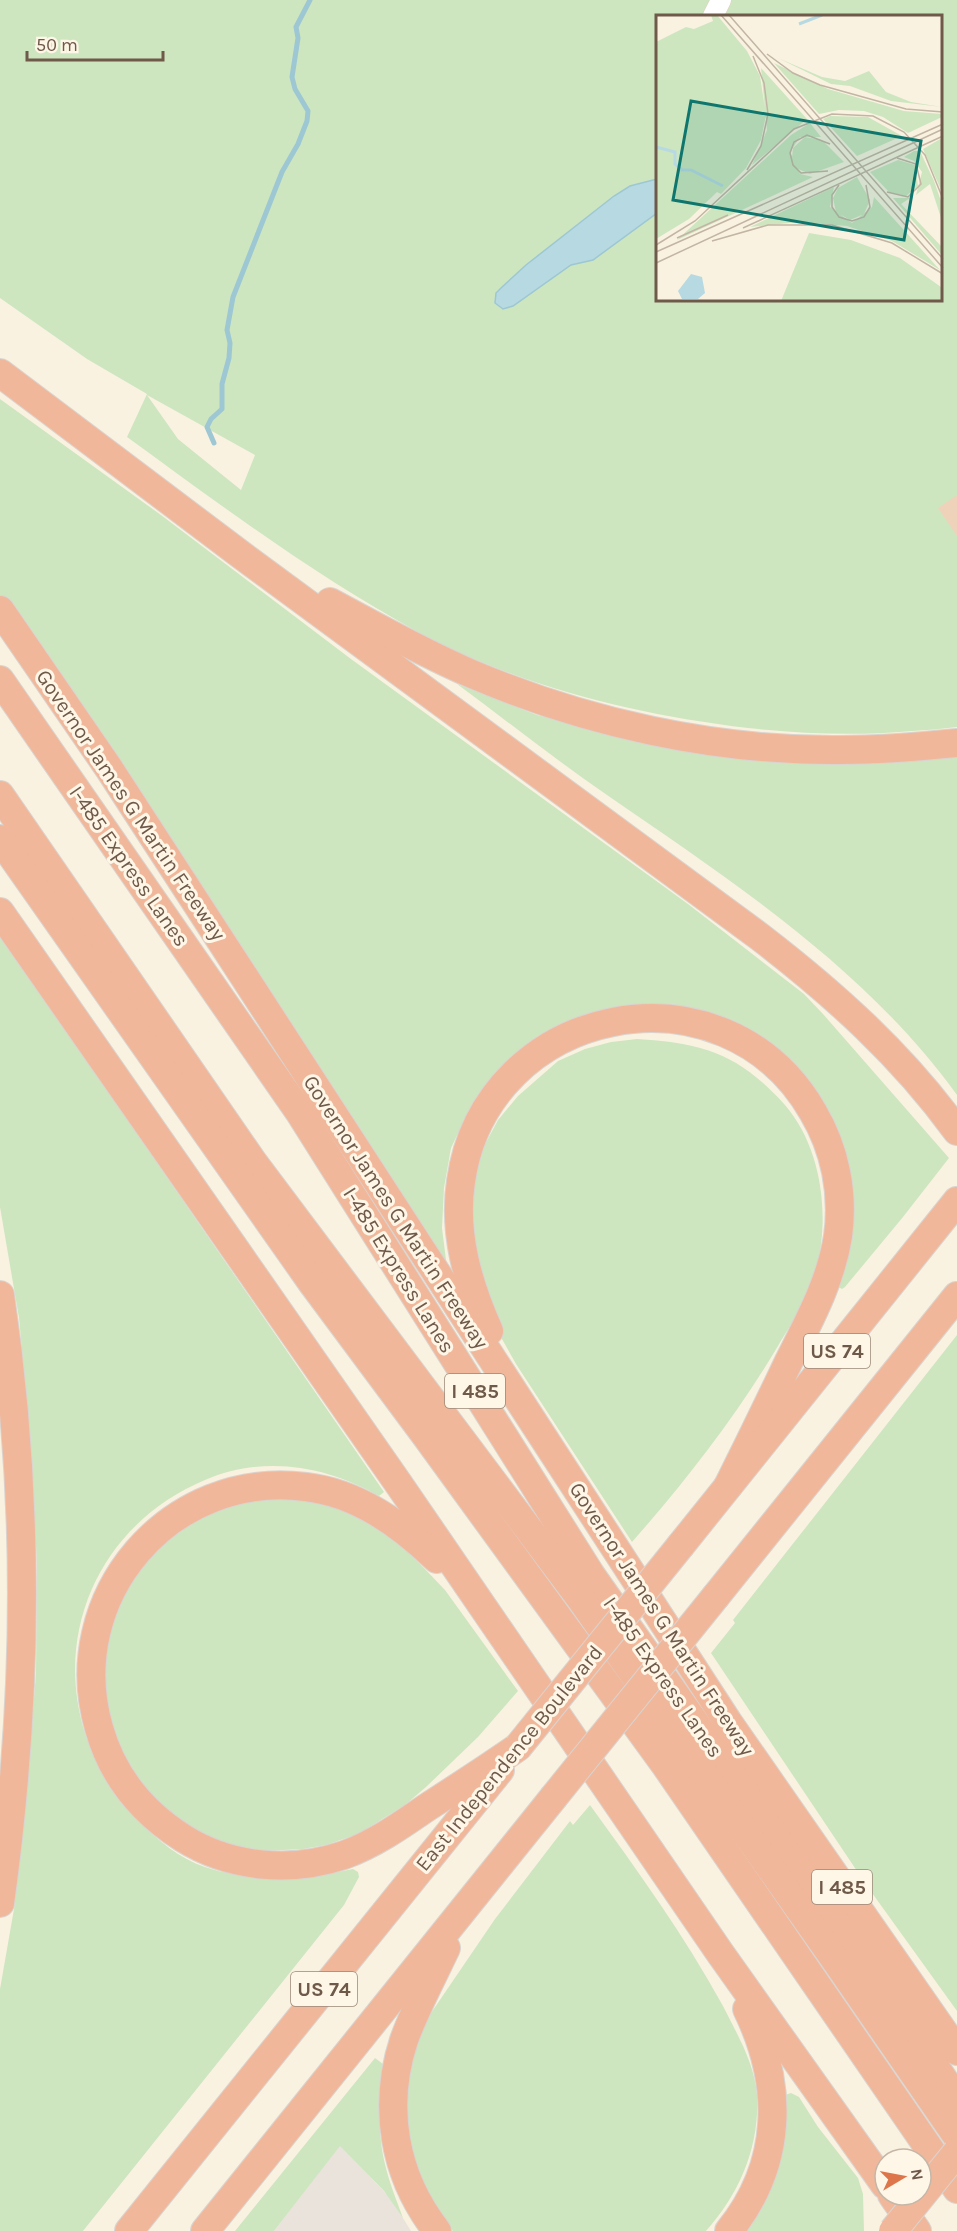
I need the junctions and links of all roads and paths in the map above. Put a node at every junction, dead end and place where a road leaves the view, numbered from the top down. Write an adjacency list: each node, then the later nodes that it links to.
1 (721, 0): 2 (street)
2 (714, 15)
3 (0, 373): 4 (highway)
4 (240, 554): 7 (highway); 11 (highway)
5 (0, 610): 15 (highway, Governor James G Martin Freeway / I 485)
6 (0, 680): 23 (highway, I-485 Express Lanes / I 485)
7 (957, 743)
8 (0, 795): 24 (highway, I-485 Express Lanes / I 485)
9 (0, 838): 27 (highway)
10 (0, 912): 17 (highway)
11 (957, 1131)
12 (951, 1209): 16 (highway, East Independence Boulevard / US 74)
13 (0, 1294): 19 (highway)
14 (957, 1296): 20 (highway, US 74, bridge)
15 (525, 1409): 16 (highway); 22 (highway, Governor James G Martin Freeway / I 485)
16 (728, 1486): 18 (highway, East Independence Boulevard / US 74, bridge)
17 (476, 1599): 18 (highway); 21 (highway)
18 (518, 1748): 29 (highway, East Independence Boulevard / US 74)
19 (0, 1903)
20 (465, 1908): 30 (highway, US 74); 31 (highway)
21 (720, 1953): 26 (highway); 32 (highway)
22 (957, 2051)
23 (957, 2099)
24 (957, 2136)
25 (957, 2152): 33 (highway, bridge)
26 (873, 2168)
27 (957, 2189)
28 (900, 2207): 34 (highway)
29 (129, 2231)
30 (205, 2231)
31 (437, 2231)
32 (729, 2231)
33 (893, 2231)
34 (917, 2231)

